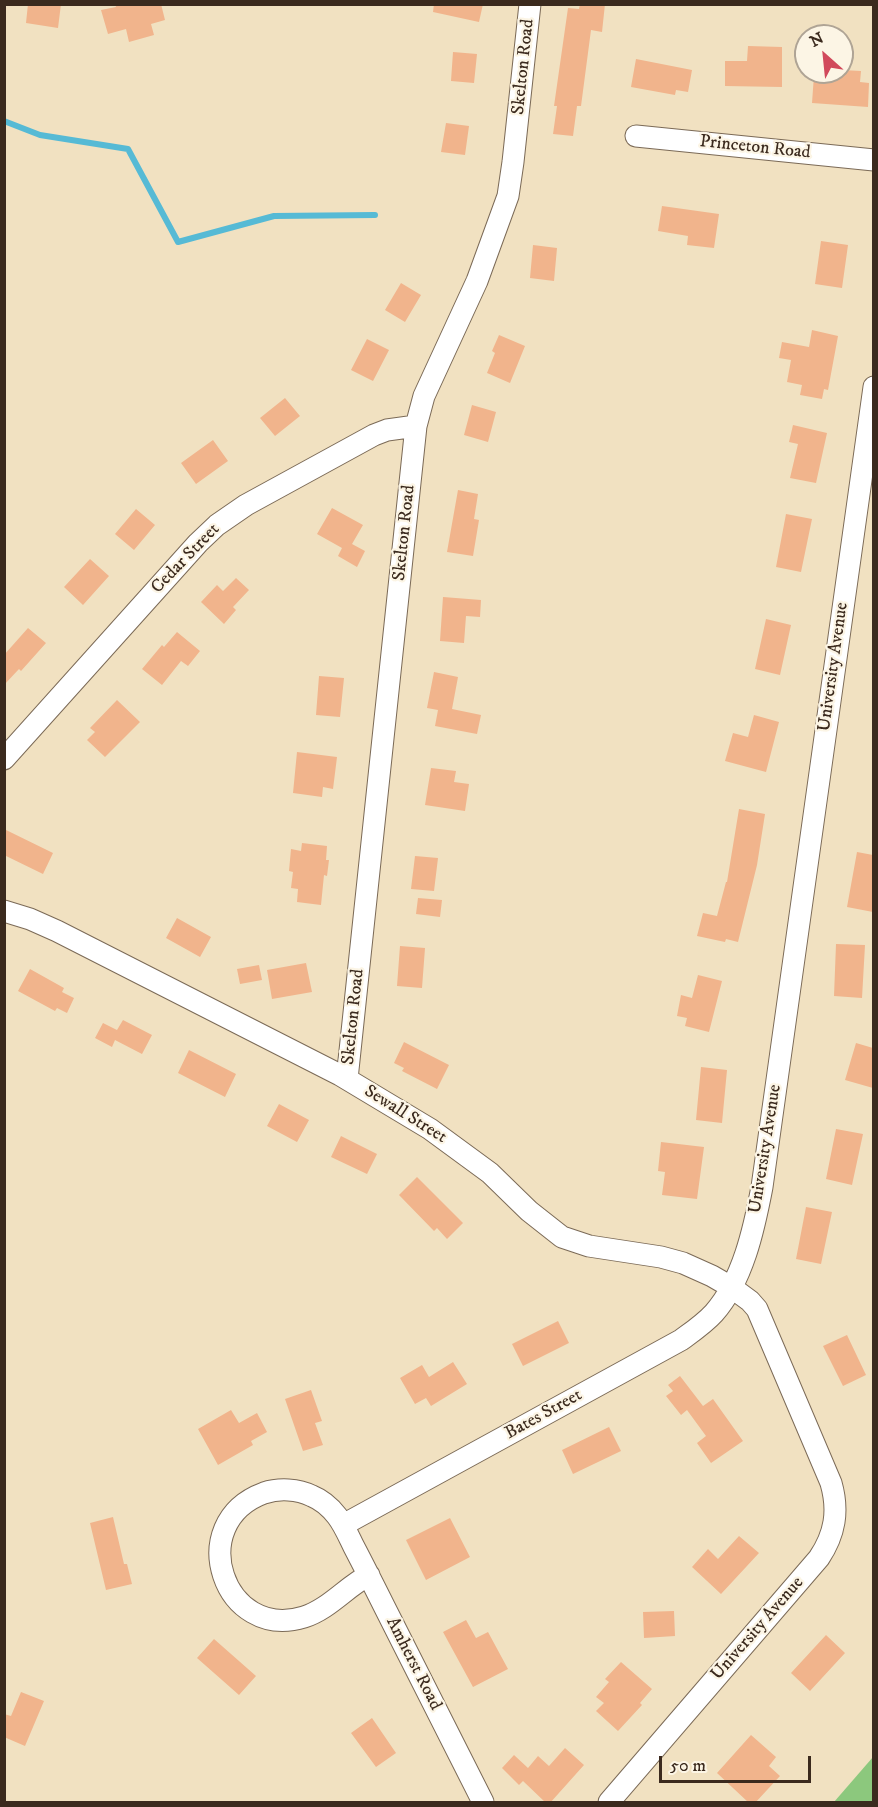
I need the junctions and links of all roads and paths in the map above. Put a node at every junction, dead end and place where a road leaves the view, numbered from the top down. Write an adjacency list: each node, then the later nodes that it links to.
1 (530, 4): 5 (street, Skelton Road)
2 (636, 136): 3 (street, Princeton Road)
3 (873, 160)
4 (873, 387): 9 (street, University Avenue)
5 (416, 426): 6 (street, Cedar Street); 8 (street, Skelton Road)
6 (4, 759)
7 (4, 911): 8 (street, Sewall Street)
8 (345, 1078): 9 (street, Sewall Street)
9 (731, 1287): 10 (street, Bates Street); 13 (street, University Avenue)
10 (343, 1525): 11 (street, Amherst Road); 11 (street)
11 (369, 1575): 12 (street, Amherst Road)
12 (483, 1803)
13 (609, 1803)

